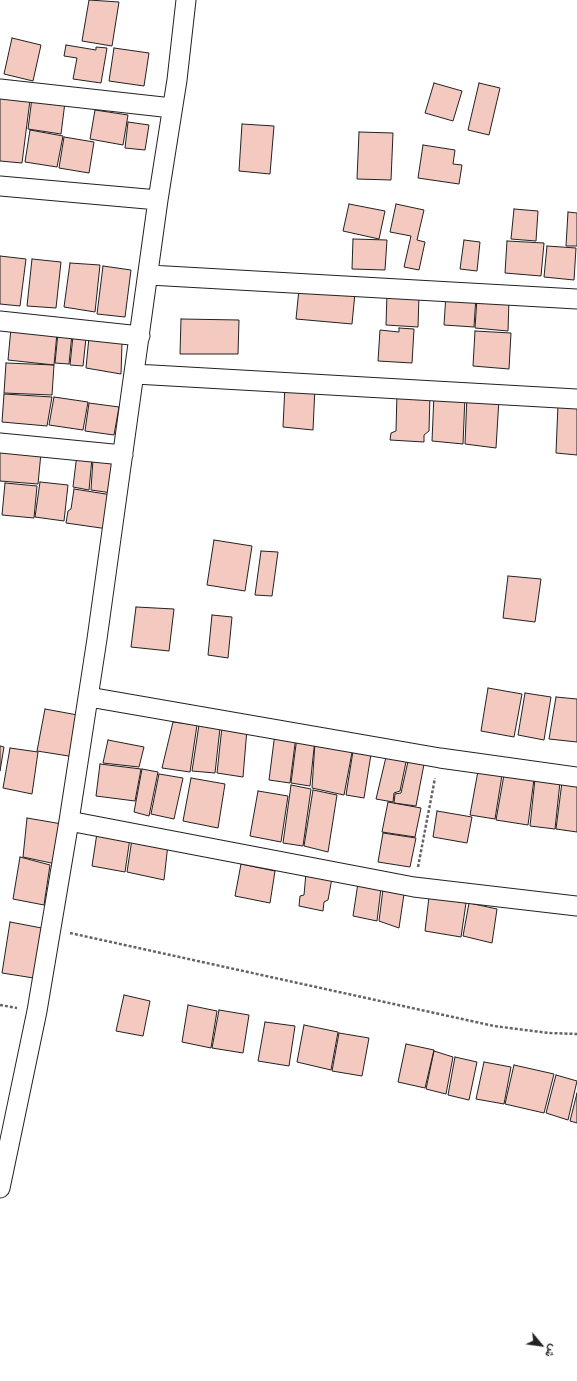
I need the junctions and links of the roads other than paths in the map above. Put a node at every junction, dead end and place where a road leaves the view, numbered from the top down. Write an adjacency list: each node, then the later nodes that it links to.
1 (186, 0): 3 (street)
2 (0, 89): 3 (street)
3 (172, 108): 5 (street)
4 (0, 186): 5 (street)
5 (158, 200): 6 (street)
6 (149, 275): 7 (street); 9 (street)
7 (577, 300)
8 (0, 321): 9 (street)
9 (140, 336): 10 (street)
10 (135, 374): 11 (street); 13 (street)
11 (577, 399)
12 (0, 443): 13 (street)
13 (123, 455): 14 (street)
14 (89, 697): 15 (street); 16 (street)
15 (577, 777)
16 (69, 821): 17 (street); 18 (street)
17 (577, 906)
18 (0, 1188)

